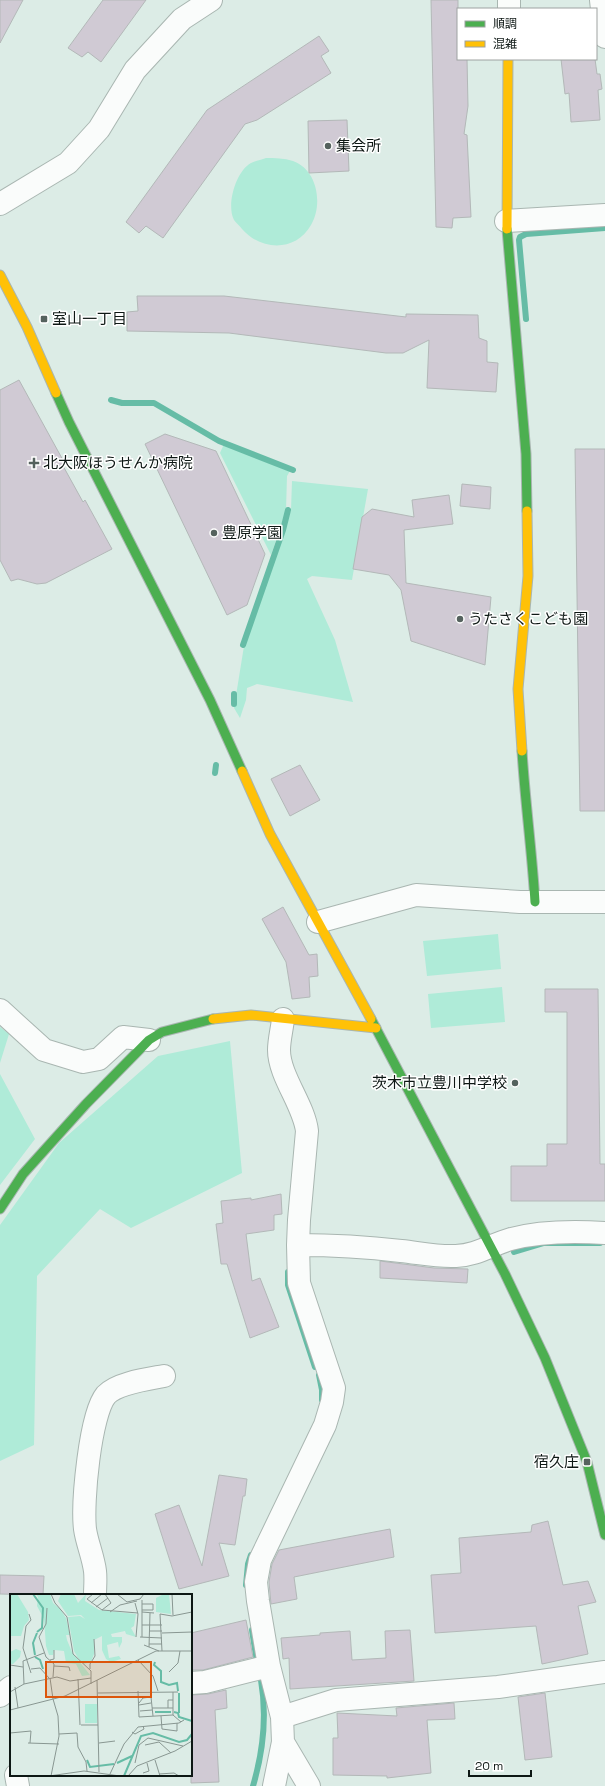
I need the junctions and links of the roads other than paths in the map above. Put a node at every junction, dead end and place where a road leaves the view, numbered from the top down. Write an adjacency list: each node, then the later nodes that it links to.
1 (212, 0): 5 (street)
2 (601, 0): 3 (street)
3 (605, 37)
4 (508, 60): 7 (street)
5 (0, 204)
6 (605, 215): 7 (street)
7 (506, 221): 9 (street)
8 (0, 275): 11 (street)
9 (535, 902): 10 (street); 11 (street)
10 (605, 902)
11 (318, 922): 14 (street)
12 (0, 1010): 15 (street)
13 (283, 1019): 14 (street); 15 (street); 18 (street)
14 (376, 1028): 19 (street)
15 (149, 1040): 16 (street)
16 (0, 1209)
17 (605, 1234): 19 (street)
18 (298, 1245): 19 (street); 23 (street)
19 (491, 1247): 21 (street)
20 (164, 1376): 22 (street)
21 (605, 1535)
22 (95, 1594)
23 (269, 1666): 25 (street); 28 (street)
24 (605, 1672): 28 (street)
25 (192, 1683)
26 (10, 1688): 27 (street)
27 (0, 1696)
28 (282, 1718): 29 (street)
29 (283, 1742): 34 (street); 35 (street)
30 (10, 1766): 31 (street)
31 (0, 1768)
32 (16, 1776): 33 (street)
33 (18, 1786)
34 (274, 1786)
35 (309, 1786)

